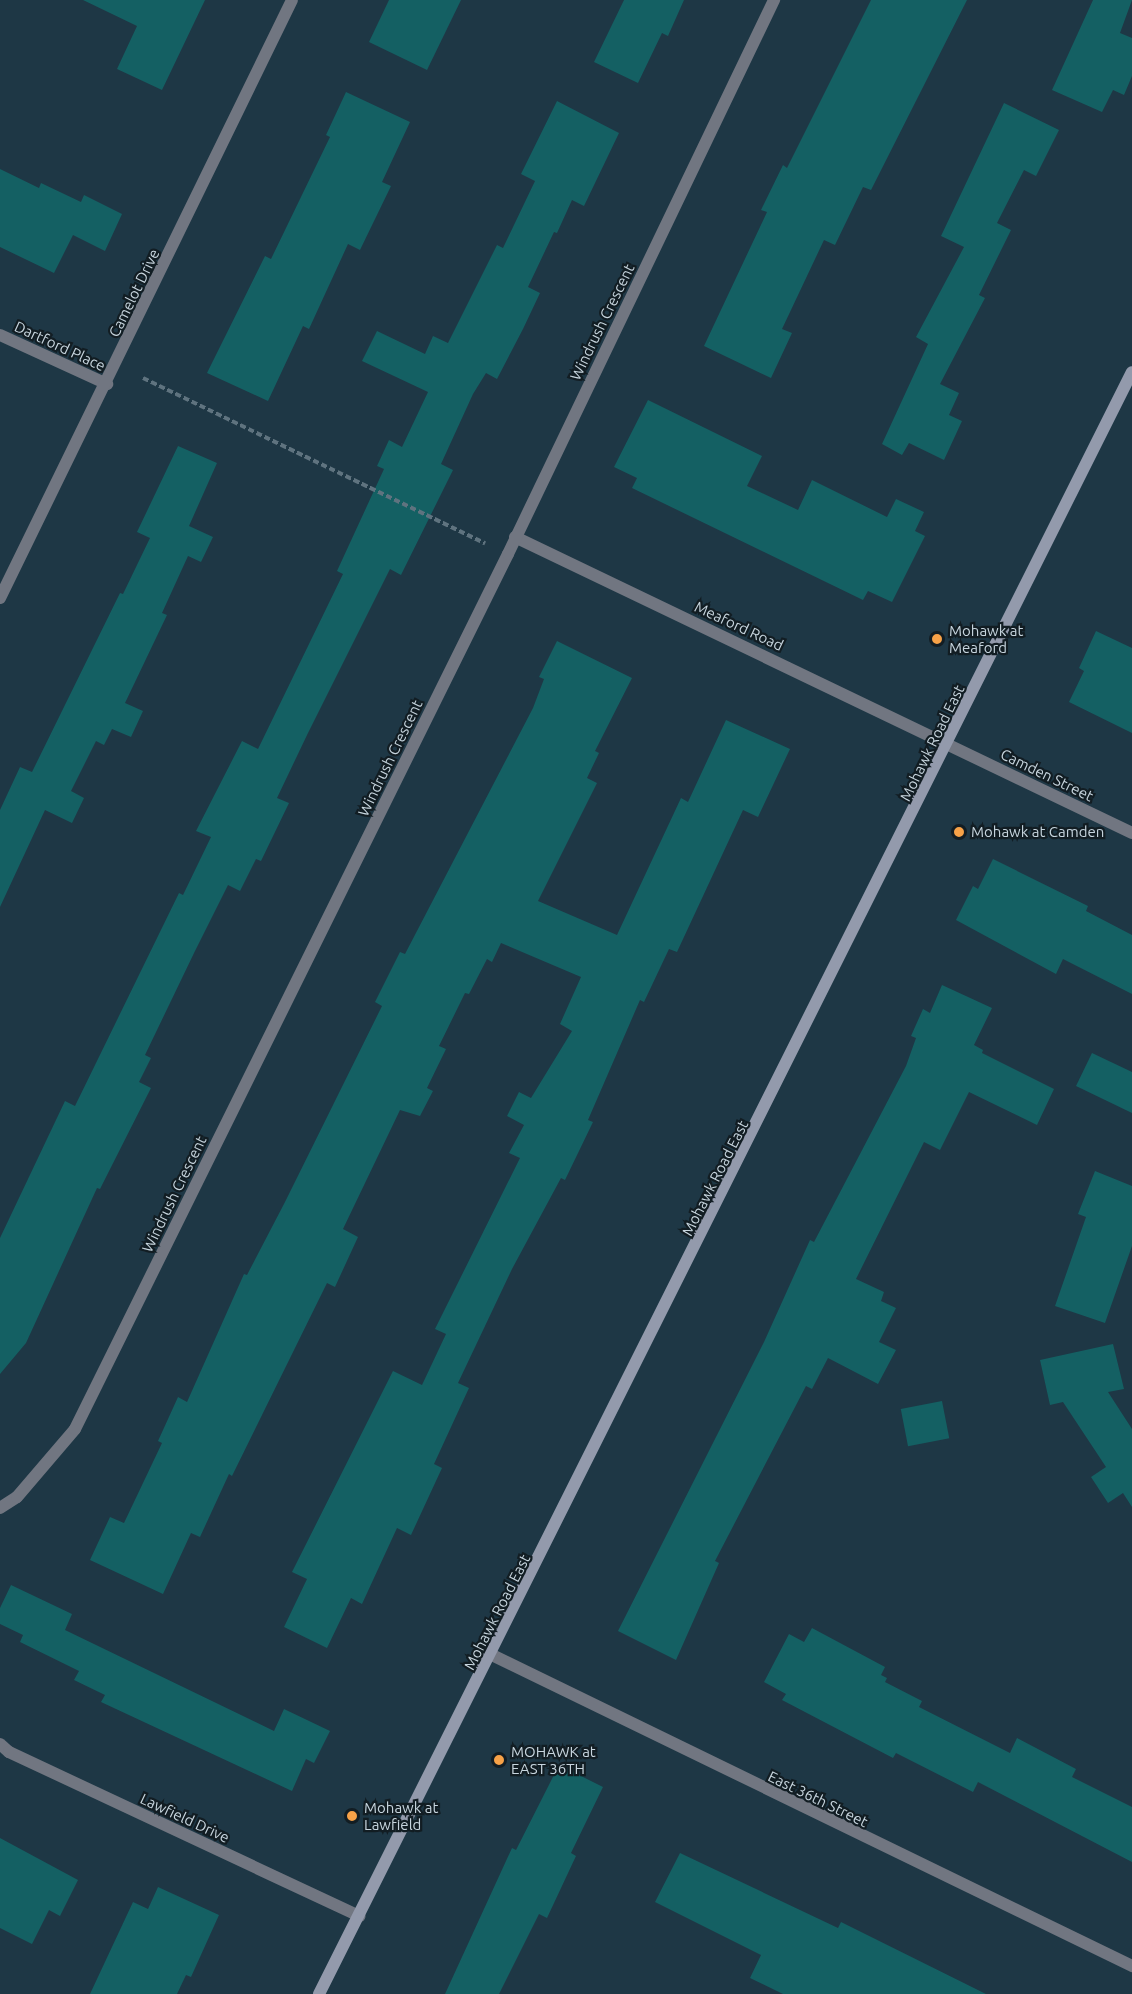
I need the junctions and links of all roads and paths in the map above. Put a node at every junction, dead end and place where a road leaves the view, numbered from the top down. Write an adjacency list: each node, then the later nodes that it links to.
1 (292, 0): 6 (street, Camelot Drive)
2 (774, 0): 7 (street, Windrush Crescent)
3 (0, 334): 6 (street, Dartford Place)
4 (1132, 372): 10 (main road, Mohawk Road East)
5 (143, 378): 8 (path)
6 (107, 384): 9 (street, Camelot Drive)
7 (515, 537): 8 (street, Windrush Crescent); 10 (street, Meaford Road)
8 (508, 554): 12 (street, Windrush Crescent)
9 (0, 598)
10 (950, 743): 11 (street, Camden Street); 13 (main road, Mohawk Road East)
11 (1132, 833)
12 (0, 1508)
13 (492, 1655): 15 (main road, Mohawk Road East); 16 (street, East 36th Street)
14 (0, 1744): 15 (street, Lawfield Drive)
15 (359, 1916): 17 (main road, Mohawk Road East)
16 (1132, 1966)
17 (319, 1994)

